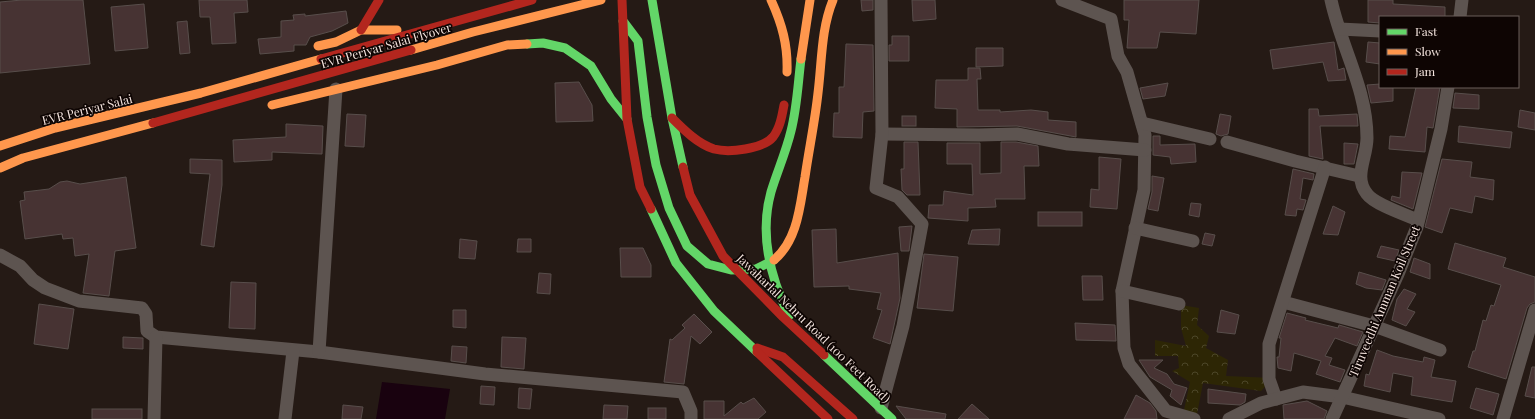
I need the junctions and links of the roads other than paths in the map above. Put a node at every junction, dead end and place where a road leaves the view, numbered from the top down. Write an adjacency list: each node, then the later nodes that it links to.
1 (379, 0): 18 (main road)
2 (532, 0): 14 (main road, EVR Periyar Salai Flyover)
3 (601, 0): 29 (main road, EVR Periyar Salai Flyover)
4 (622, 0): 16 (main road)
5 (652, 0): 30 (main road, Jawaharlal Nehru Road (100 Feet Road))
6 (771, 0): 22 (main road)
7 (810, 0): 51 (main road)
8 (834, 0): 16 (main road)
9 (881, 0): 34 (street)
10 (1062, 0): 33 (street)
11 (1331, 0): 17 (street)
12 (1462, 0): 15 (street)
13 (483, 4): 14 (main road)
14 (513, 5): 27 (main road, EVR Periyar Salai Flyover)
15 (1460, 16)
16 (623, 22): 31 (main road)
17 (1340, 29): 19 (street); 41 (street)
18 (361, 30): 20 (main road); 21 (main road)
19 (1379, 31)
20 (310, 48)
21 (435, 59): 25 (main road); 31 (main road)
22 (787, 78)
23 (192, 85): 27 (main road)
24 (1448, 88): 42 (street, Tiruveedhi Amman Koil Street)
25 (336, 89): 28 (main road); 56 (street)
26 (786, 94): 30 (main road)
27 (180, 99): 37 (main road, EVR Periyar Salai)
28 (260, 108)
29 (178, 117): 32 (main road); 40 (main road)
30 (672, 118): 51 (main road, Jawaharlal Nehru Road (100 Feet Road))
31 (627, 119): 53 (main road)
32 (199, 120)
33 (1142, 124): 35 (street); 38 (street)
34 (882, 134): 38 (street); 59 (street)
35 (1210, 139)
36 (1227, 142): 39 (street)
37 (0, 146)
38 (1145, 150): 43 (street)
39 (1325, 167): 41 (street); 47 (street)
40 (0, 168)
41 (1359, 176): 42 (street)
42 (1418, 220): 50 (street, Tiruveedhi Amman Koil Street)
43 (1135, 228): 44 (street); 46 (street)
44 (1193, 241)
45 (0, 255): 52 (street)
46 (1122, 291): 48 (street); 67 (street)
47 (1283, 302): 50 (street); 58 (street)
48 (1180, 304)
49 (1535, 310): 70 (street)
50 (1374, 326): 54 (street); 57 (street, Tiruveedhi Amman Koil Street)
51 (793, 332): 59 (main road, Jawaharlal Nehru Road (100 Feet Road))
52 (156, 337): 55 (street); 61 (street)
53 (753, 347): 64 (main road); 65 (main road)
54 (1440, 350)
55 (293, 351): 56 (street); 62 (street)
56 (319, 352): 63 (street)
57 (1342, 398): 58 (street); 60 (street); 69 (street, Tiruveedhi Amman Koil Street)
58 (1276, 399): 68 (street)
59 (881, 408): 66 (main road, Jawaharlal Nehru Road (100 Feet Road))
60 (1434, 418)
61 (154, 419)
62 (285, 419)
63 (691, 419)
64 (828, 419)
65 (853, 419)
66 (892, 419)
67 (1194, 419)
68 (1229, 419)
69 (1332, 419)
70 (1503, 419)

